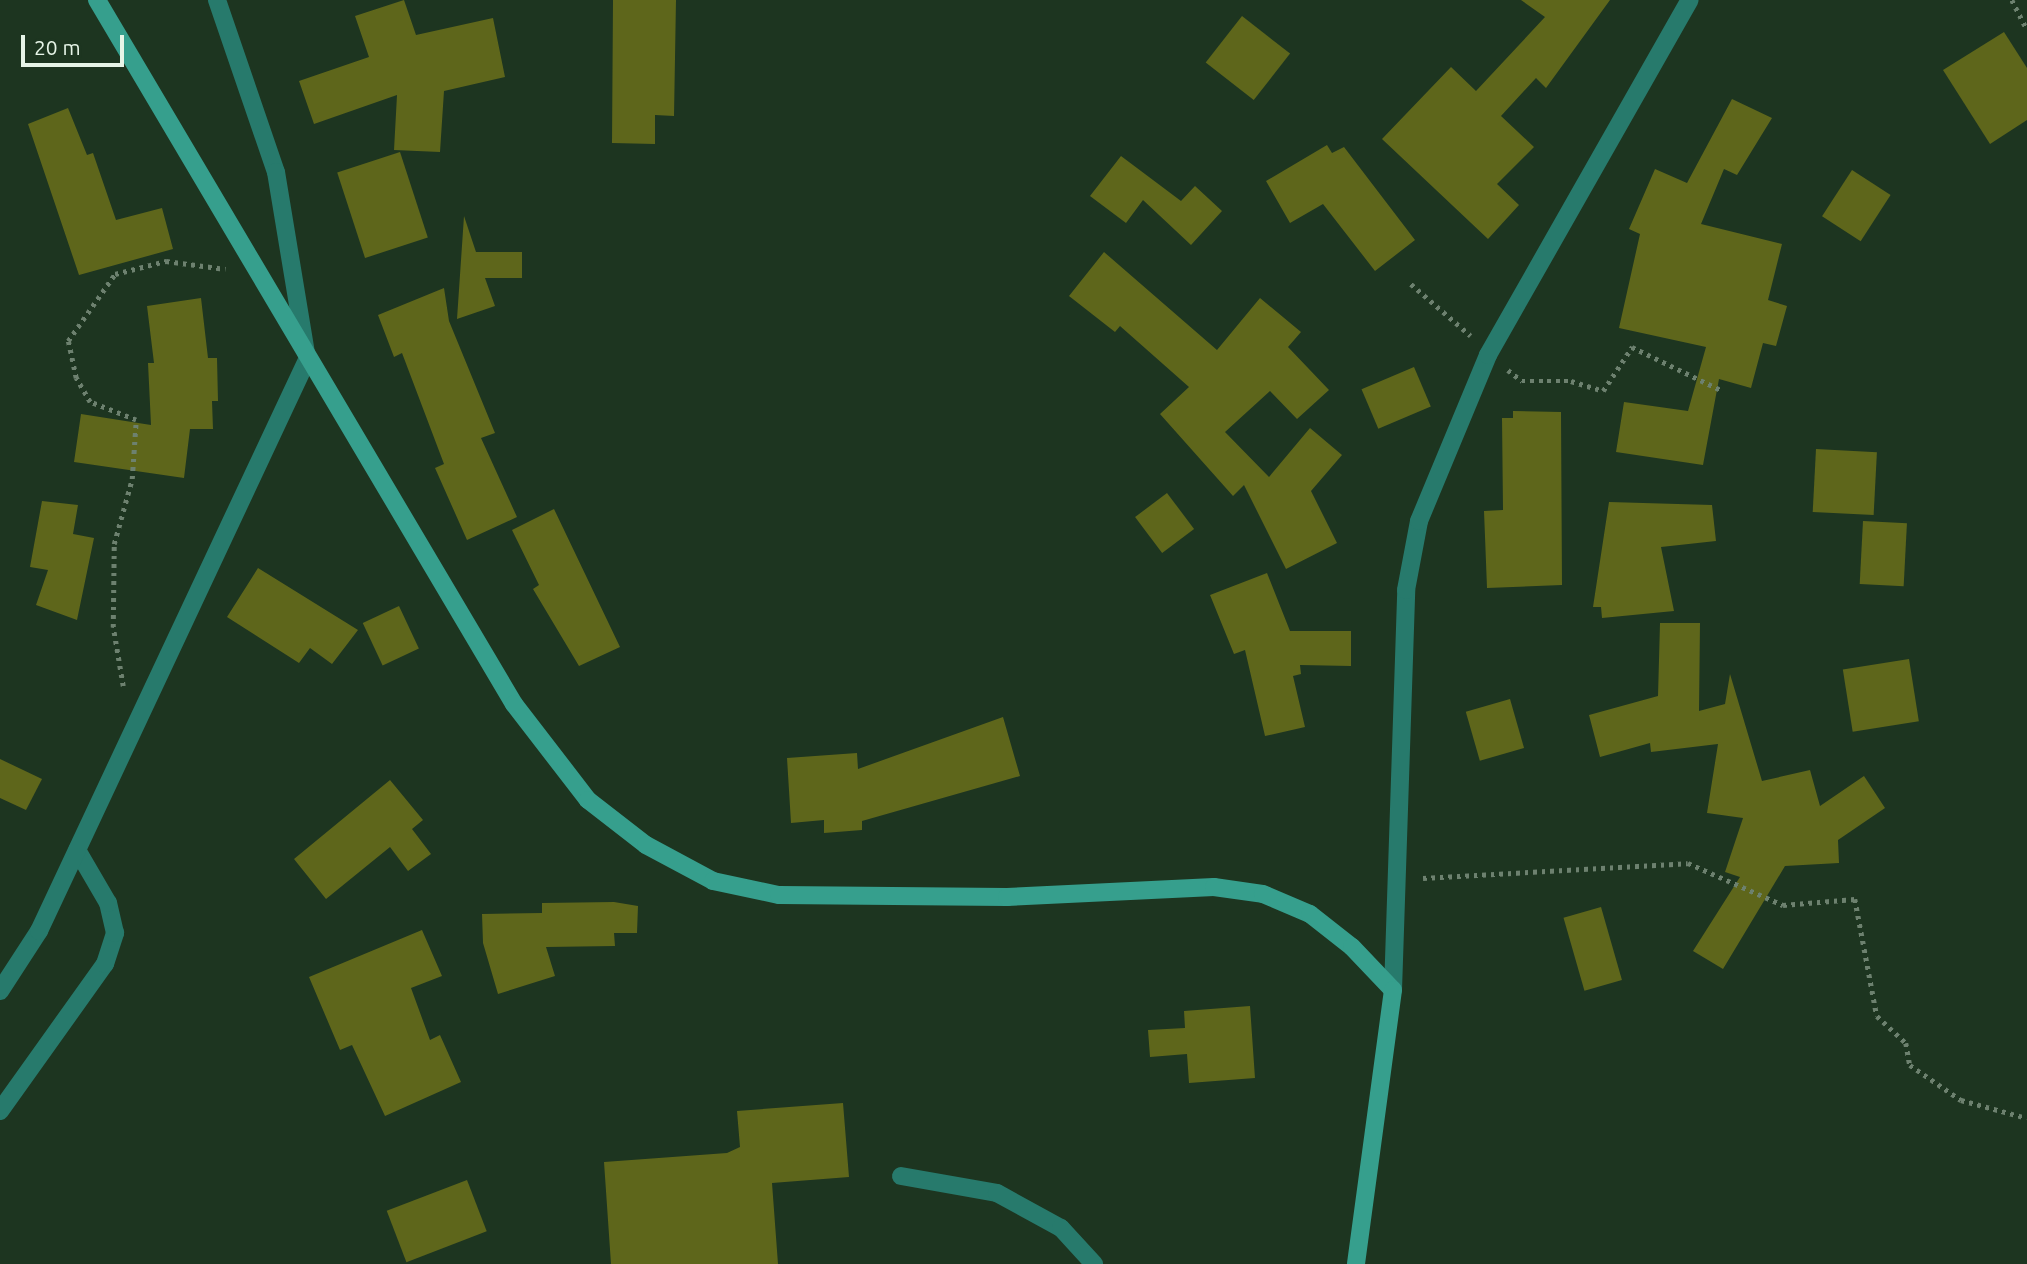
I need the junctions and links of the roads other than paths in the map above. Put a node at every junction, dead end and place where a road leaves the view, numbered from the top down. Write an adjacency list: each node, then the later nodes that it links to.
1 (97, 0): 4 (main road)
2 (217, 0): 4 (street)
3 (1690, 0): 6 (street)
4 (307, 360): 5 (street); 6 (main road)
5 (77, 850): 7 (street); 8 (street)
6 (1393, 990): 11 (main road)
7 (0, 991)
8 (0, 1111)
9 (901, 1176): 10 (street)
10 (1094, 1264)
11 (1356, 1264)

